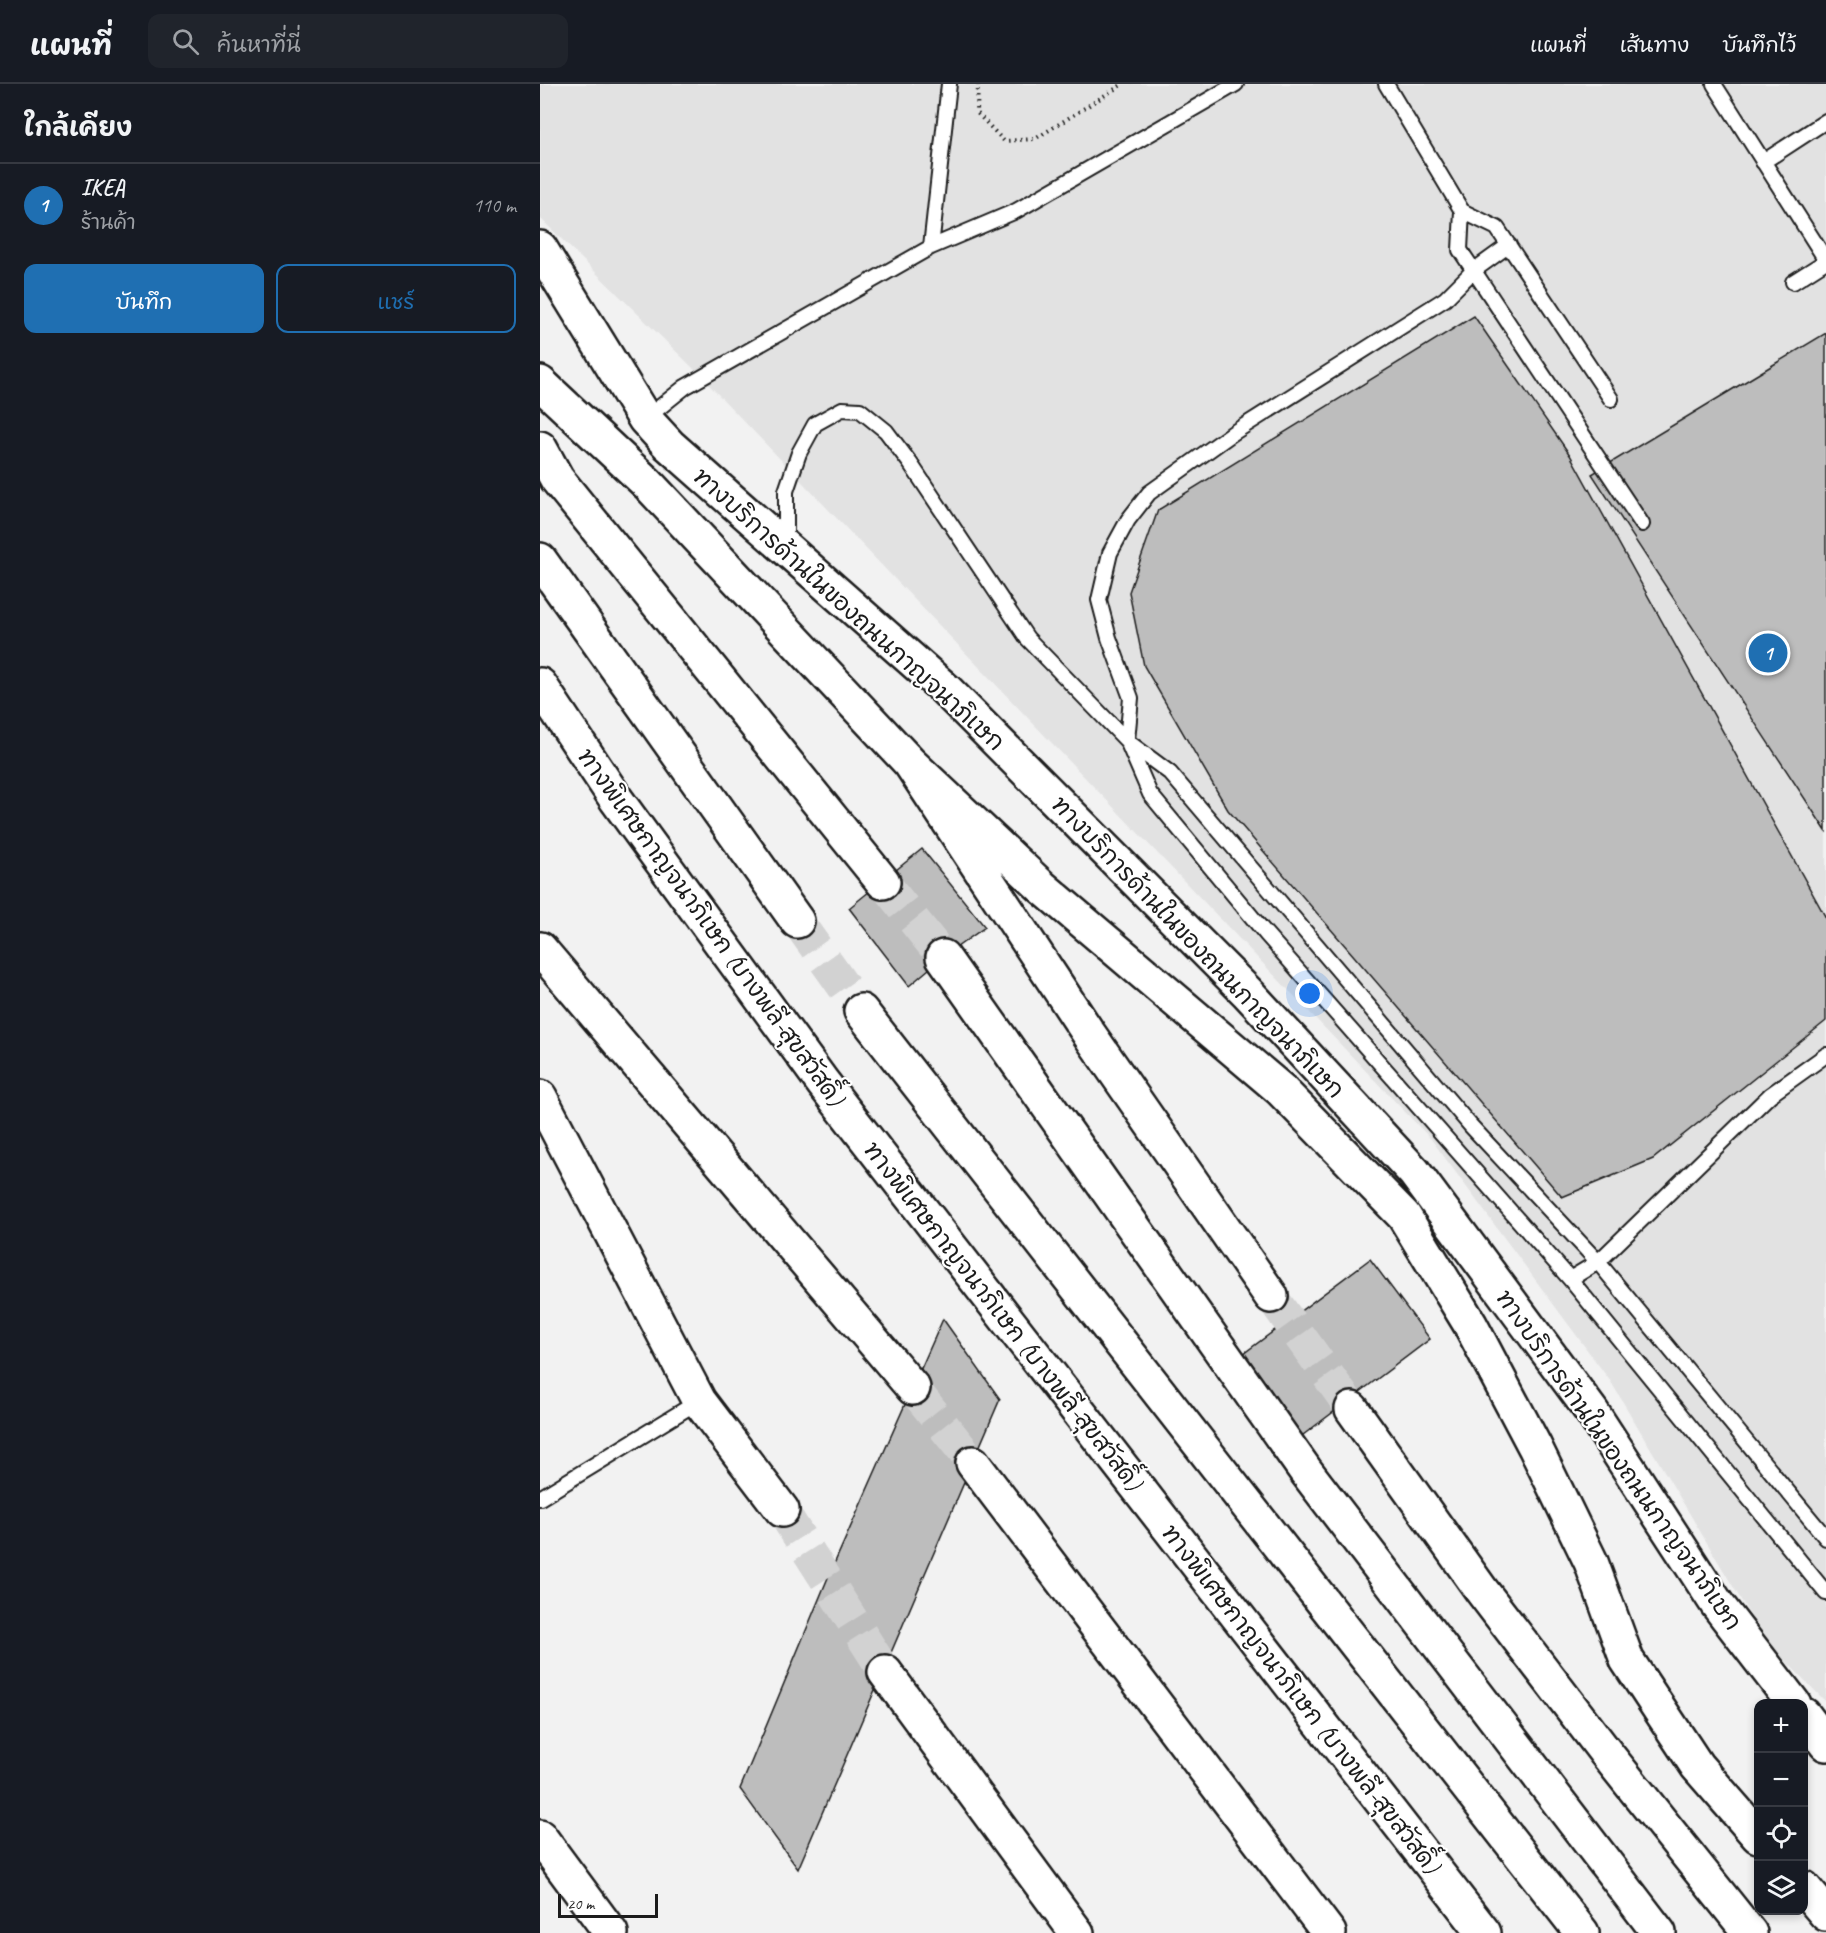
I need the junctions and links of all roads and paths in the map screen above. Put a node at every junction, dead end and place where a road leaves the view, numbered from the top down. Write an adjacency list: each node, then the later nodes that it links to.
1 (949, 84): 11 (lane)
2 (978, 84): 3 (path)
3 (1123, 84)
4 (1236, 84): 11 (lane)
5 (1386, 84): 9 (lane)
6 (1714, 84): 8 (lane)
7 (1826, 121): 8 (lane)
8 (1763, 162): 13 (lane)
9 (1462, 211): 10 (lane); 14 (lane)
10 (1509, 245): 14 (lane); 17 (lane)
11 (931, 247): 18 (lane)
12 (540, 248): 18 (main road, ทางบริการด้านในของถนนกาญจนาภิเษก)
13 (1826, 260): 15 (lane)
14 (1473, 271): 20 (lane); 24 (lane)
15 (1793, 282)
16 (540, 383): 25 (main road)
17 (1611, 399)
18 (645, 419): 21 (main road, ทางบริการด้านในของถนนกาญจนาภิเษก)
19 (540, 448): 26 (main road)
20 (1642, 524)
21 (786, 549): 24 (lane); 45 (main road, ทางบริการด้านในของถนนกาญจนาภิเษก)
22 (540, 560): 27 (main road)
23 (540, 685): 55 (main road, ทางพิเศษกาญจนาภิเษก (บางพลี-สุขสวัสดิ์))
24 (1127, 741): 33 (lane); 34 (lane)
25 (910, 763): 35 (main road); 48 (main road)
26 (883, 882)
27 (797, 921)
28 (540, 950): 36 (main road)
29 (943, 957): 57 (main road)
30 (861, 1011): 56 (main road)
31 (1826, 1055): 33 (lane)
32 (540, 1097): 37 (main road)
33 (1598, 1262): 34 (lane); 42 (lane)
34 (1570, 1279): 43 (lane)
35 (1271, 1296)
36 (913, 1388)
37 (699, 1401): 40 (lane); 41 (main road)
38 (1353, 1409): 58 (main road)
39 (972, 1463): 54 (main road)
40 (540, 1498)
41 (782, 1510)
42 (1826, 1538)
43 (1826, 1593)
44 (885, 1672): 53 (main road)
45 (1790, 1699)
46 (1808, 1721): 47 (main road)
47 (1826, 1744)
48 (1754, 1831)
49 (540, 1837): 52 (main road)
50 (1808, 1894): 51 (main road)
51 (1826, 1914)
52 (610, 1933)
53 (1077, 1933)
54 (1329, 1933)
55 (1484, 1933)
56 (1582, 1933)
57 (1659, 1933)
58 (1750, 1933)

